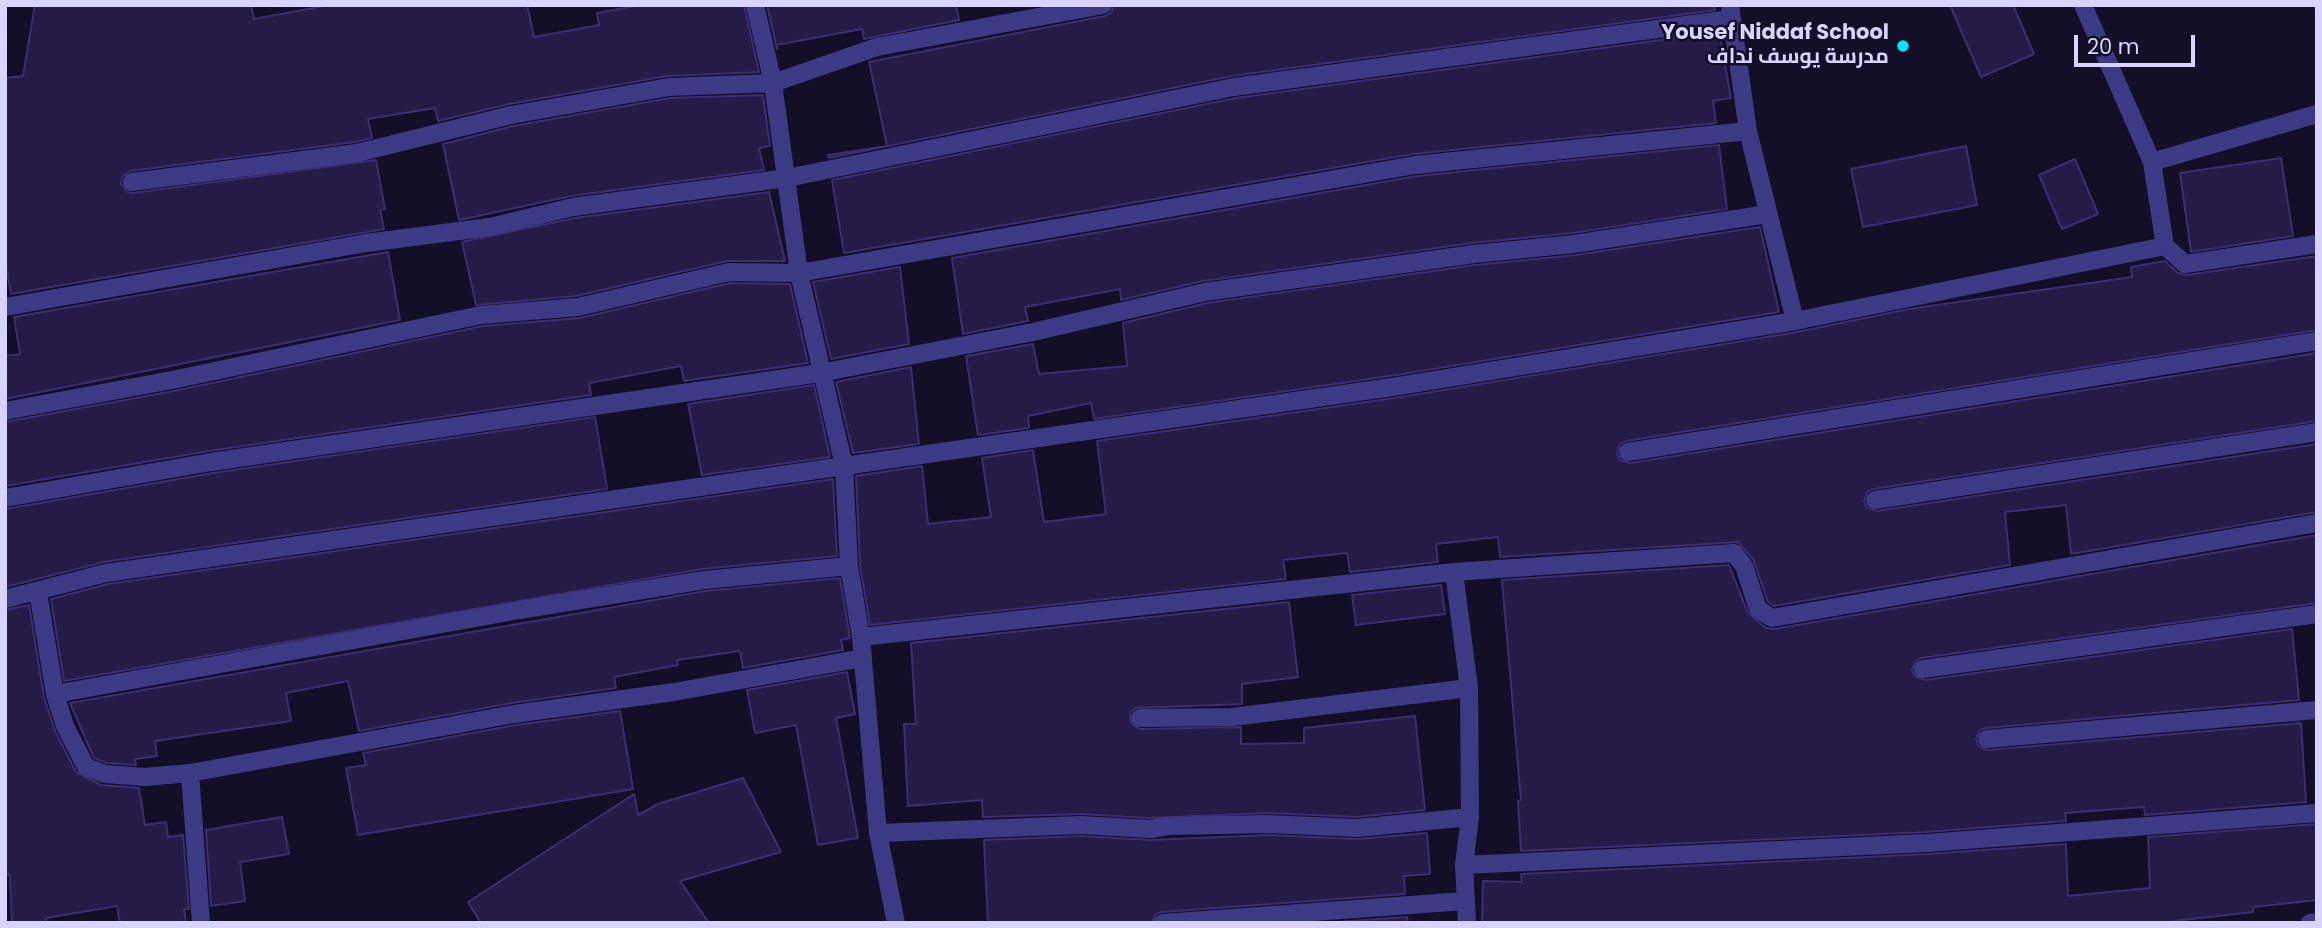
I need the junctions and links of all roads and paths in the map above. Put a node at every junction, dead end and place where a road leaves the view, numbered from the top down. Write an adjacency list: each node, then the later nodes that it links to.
1 (755, 5): 5 (street)
2 (1103, 5): 5 (street)
3 (2083, 5): 8 (street)
4 (1730, 12): 7 (street); 9 (street)
5 (773, 82): 9 (street); 10 (street)
6 (2317, 114): 8 (street)
7 (1748, 131): 11 (street); 14 (street)
8 (2152, 162): 13 (street)
9 (787, 177): 14 (street); 15 (street)
10 (132, 182)
11 (1768, 214): 16 (street); 18 (street)
12 (2317, 244): 13 (street)
13 (2165, 246): 16 (street)
14 (799, 273): 18 (street); 19 (street)
15 (5, 307)
16 (1795, 321): 22 (street)
17 (2317, 341): 21 (street)
18 (820, 373): 22 (street); 23 (street)
19 (5, 411)
20 (2317, 432): 24 (street)
21 (1628, 452)
22 (844, 466): 26 (street); 28 (street)
23 (5, 498)
24 (1875, 500)
25 (2317, 523): 27 (street)
26 (849, 566): 31 (street); 35 (street)
27 (1454, 572): 31 (street); 34 (street)
28 (38, 592): 29 (street); 35 (street)
29 (5, 599)
30 (2317, 614): 33 (street)
31 (861, 637): 32 (street)
32 (863, 658): 39 (street); 42 (street)
33 (1923, 668)
34 (1468, 688): 37 (street); 41 (street)
35 (55, 694): 39 (street)
36 (2317, 710): 38 (street)
37 (1140, 718)
38 (1987, 739)
39 (190, 773): 46 (street)
40 (2317, 813): 43 (street)
41 (1470, 817): 42 (street); 43 (street)
42 (878, 833): 47 (street)
43 (1464, 866): 44 (street)
44 (1465, 901): 48 (street); 49 (street)
45 (2317, 922): 50 (street)
46 (201, 923)
47 (896, 923)
48 (1163, 923)
49 (1466, 923)
50 (2310, 923)

